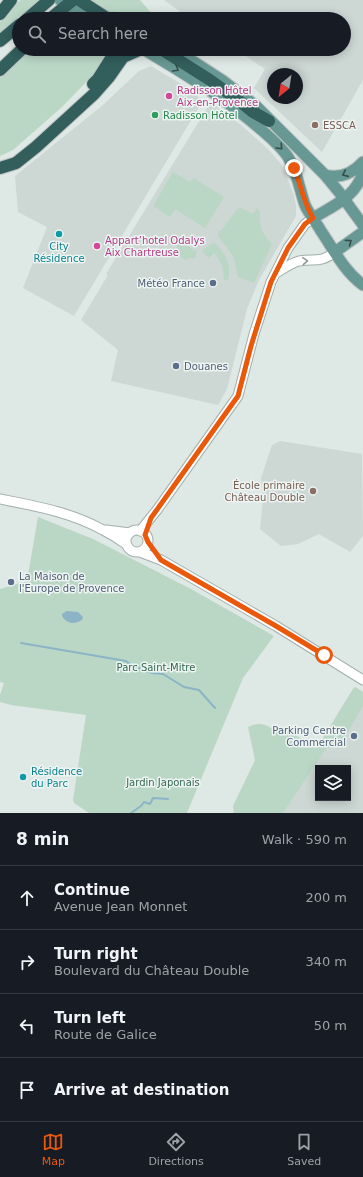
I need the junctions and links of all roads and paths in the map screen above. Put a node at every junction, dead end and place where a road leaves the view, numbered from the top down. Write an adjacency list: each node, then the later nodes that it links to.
1 (11, 0): 10 (highway)
2 (49, 0): 7 (highway)
3 (60, 0): 6 (main road)
4 (74, 0): 8 (highway); 9 (highway)
5 (79, 0): 6 (highway)
6 (92, 9)
7 (35, 12)
8 (59, 12)
9 (61, 12)
10 (0, 14)
11 (12, 31): 12 (highway)
12 (0, 41)
13 (12, 50): 21 (highway)
14 (15, 56): 23 (highway)
15 (110, 56): 22 (highway)
16 (112, 56): 22 (highway)
17 (125, 56): 27 (highway)
18 (154, 56): 31 (main road, one-way to 31)
19 (172, 56): 24 (highway)
20 (184, 56): 24 (main road)
21 (0, 60)
22 (108, 63): 25 (highway)
23 (0, 70)
24 (270, 121): 29 (main road)
25 (0, 160)
26 (363, 162): 29 (main road, one-way to 29)
27 (0, 168)
28 (363, 172): 30 (main road)
29 (325, 175): 30 (main road)
30 (344, 199): 31 (main road); 32 (main road)
31 (313, 218): 34 (main road); 35 (street)
32 (363, 225)
33 (363, 232): 34 (main road, one-way to 33)
34 (335, 252): 35 (street, one-way to 34); 36 (main road)
35 (276, 273): 39 (street)
36 (363, 285)
37 (0, 499): 38 (street)
38 (102, 529): 39 (street); 40 (street)
39 (141, 535): 40 (street); 41 (street); 42 (street)
40 (126, 544): 41 (street)
41 (140, 552): 42 (street)
42 (161, 560): 43 (street)
43 (363, 680)

